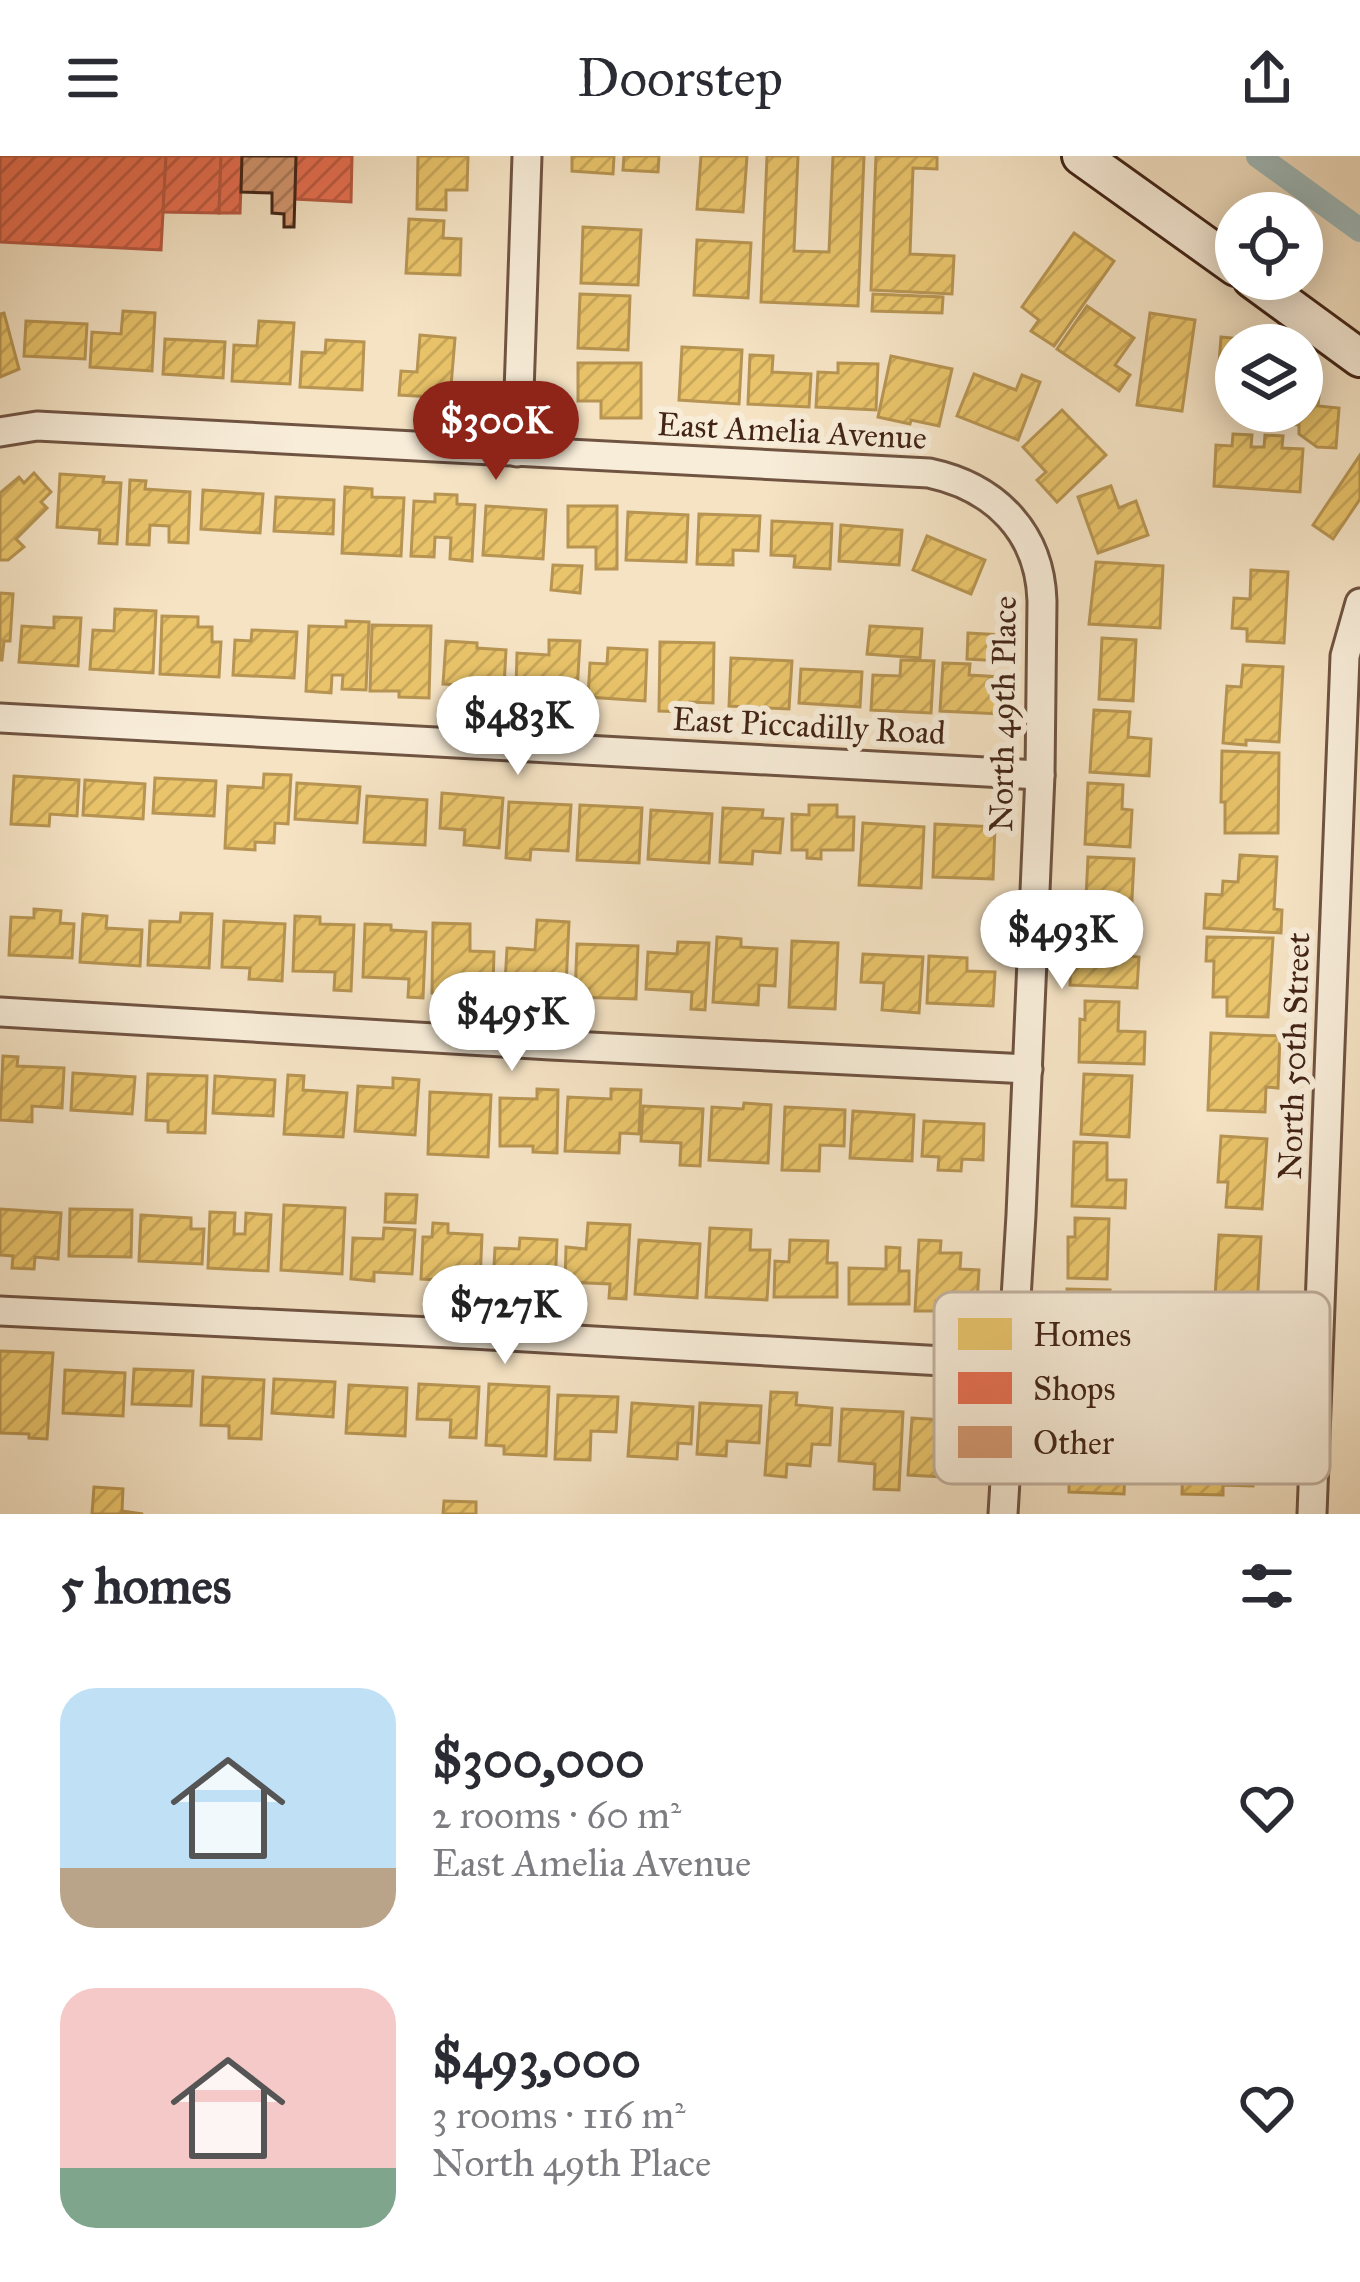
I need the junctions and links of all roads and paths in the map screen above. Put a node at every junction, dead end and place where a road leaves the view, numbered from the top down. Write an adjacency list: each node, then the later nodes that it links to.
1 (527, 156): 7 (street)
2 (1081, 156): 3 (main road)
3 (1215, 252)
4 (1281, 300): 5 (main road)
5 (1360, 358)
6 (0, 432): 7 (street, East Amelia Avenue)
7 (517, 452): 8 (street, East Amelia Avenue)
8 (999, 504): 11 (street, North 49th Place)
9 (1360, 603): 15 (street, North 50th Street)
10 (0, 718): 11 (street, East Piccadilly Road)
11 (1040, 775): 13 (street, North 49th Place)
12 (0, 1012): 13 (street)
13 (1028, 1069): 14 (street, North 49th Place)
14 (1017, 1292)
15 (1321, 1292)
16 (0, 1311): 17 (street)
17 (934, 1360)
18 (1005, 1484): 20 (street, North 49th Place)
19 (1313, 1484): 21 (street, North 50th Street)
20 (1003, 1514)
21 (1312, 1514)

